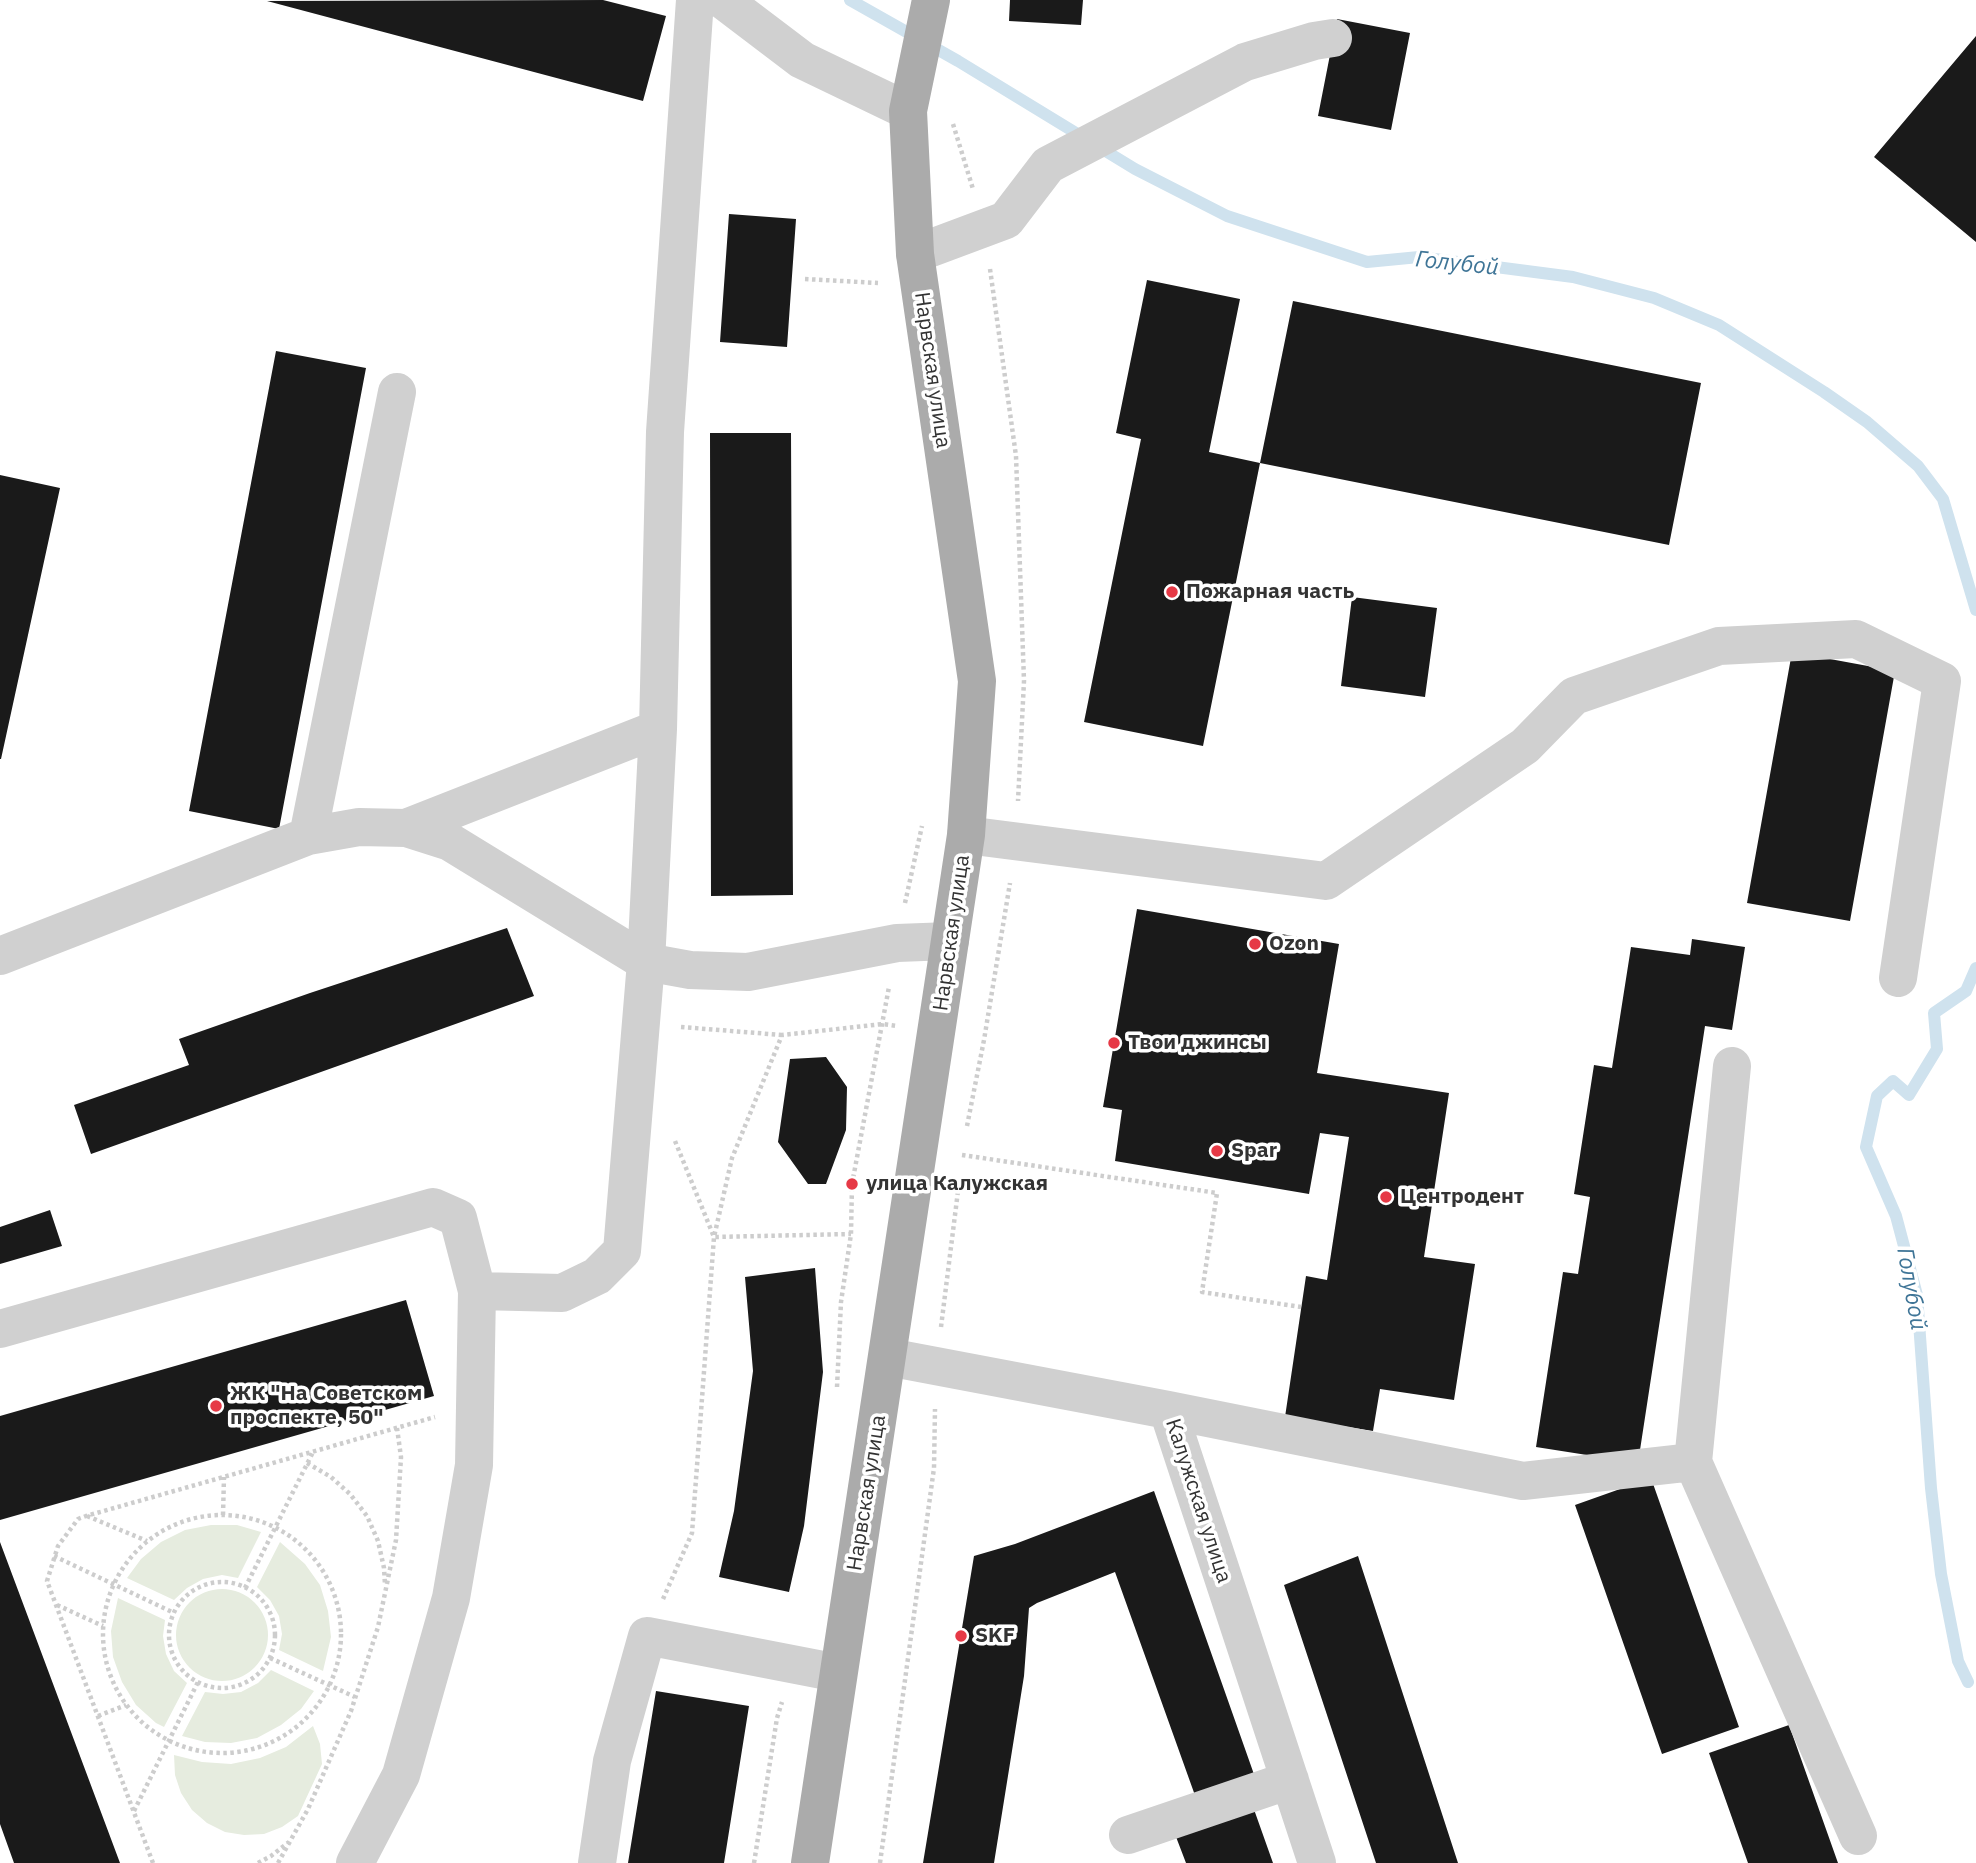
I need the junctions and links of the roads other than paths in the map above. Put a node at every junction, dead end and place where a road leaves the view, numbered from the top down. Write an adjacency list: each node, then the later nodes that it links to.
1 (695, 0): 8 (street)
2 (723, 0): 5 (street)
3 (931, 2): 5 (main road, Нарвская улица)
4 (1333, 38): 6 (street)
5 (911, 95): 6 (main road, Нарвская улица)
6 (915, 254): 10 (main road, Нарвская улица)
7 (397, 392): 11 (street)
8 (658, 729): 9 (street); 14 (street)
9 (406, 828): 11 (street); 14 (street)
10 (966, 835): 12 (main road, Нарвская улица); 15 (street)
11 (308, 836): 13 (street)
12 (950, 941): 14 (street); 19 (main road, Нарвская улица)
13 (0, 956)
14 (646, 962): 17 (street)
15 (1898, 978)
16 (1732, 1066): 21 (street)
17 (477, 1291): 18 (street); 26 (street)
18 (0, 1329)
19 (888, 1357): 20 (street, Калужская улица); 22 (main road, Нарвская улица)
20 (1168, 1410): 21 (street); 23 (street, Калужская улица)
21 (1693, 1462): 25 (street)
22 (838, 1673): 27 (street); 28 (main road, Нарвская улица)
23 (1290, 1780): 24 (street); 29 (street, Калужская улица)
24 (1128, 1835)
25 (1858, 1836)
26 (355, 1863)
27 (597, 1863)
28 (810, 1863)
29 (1317, 1863)

